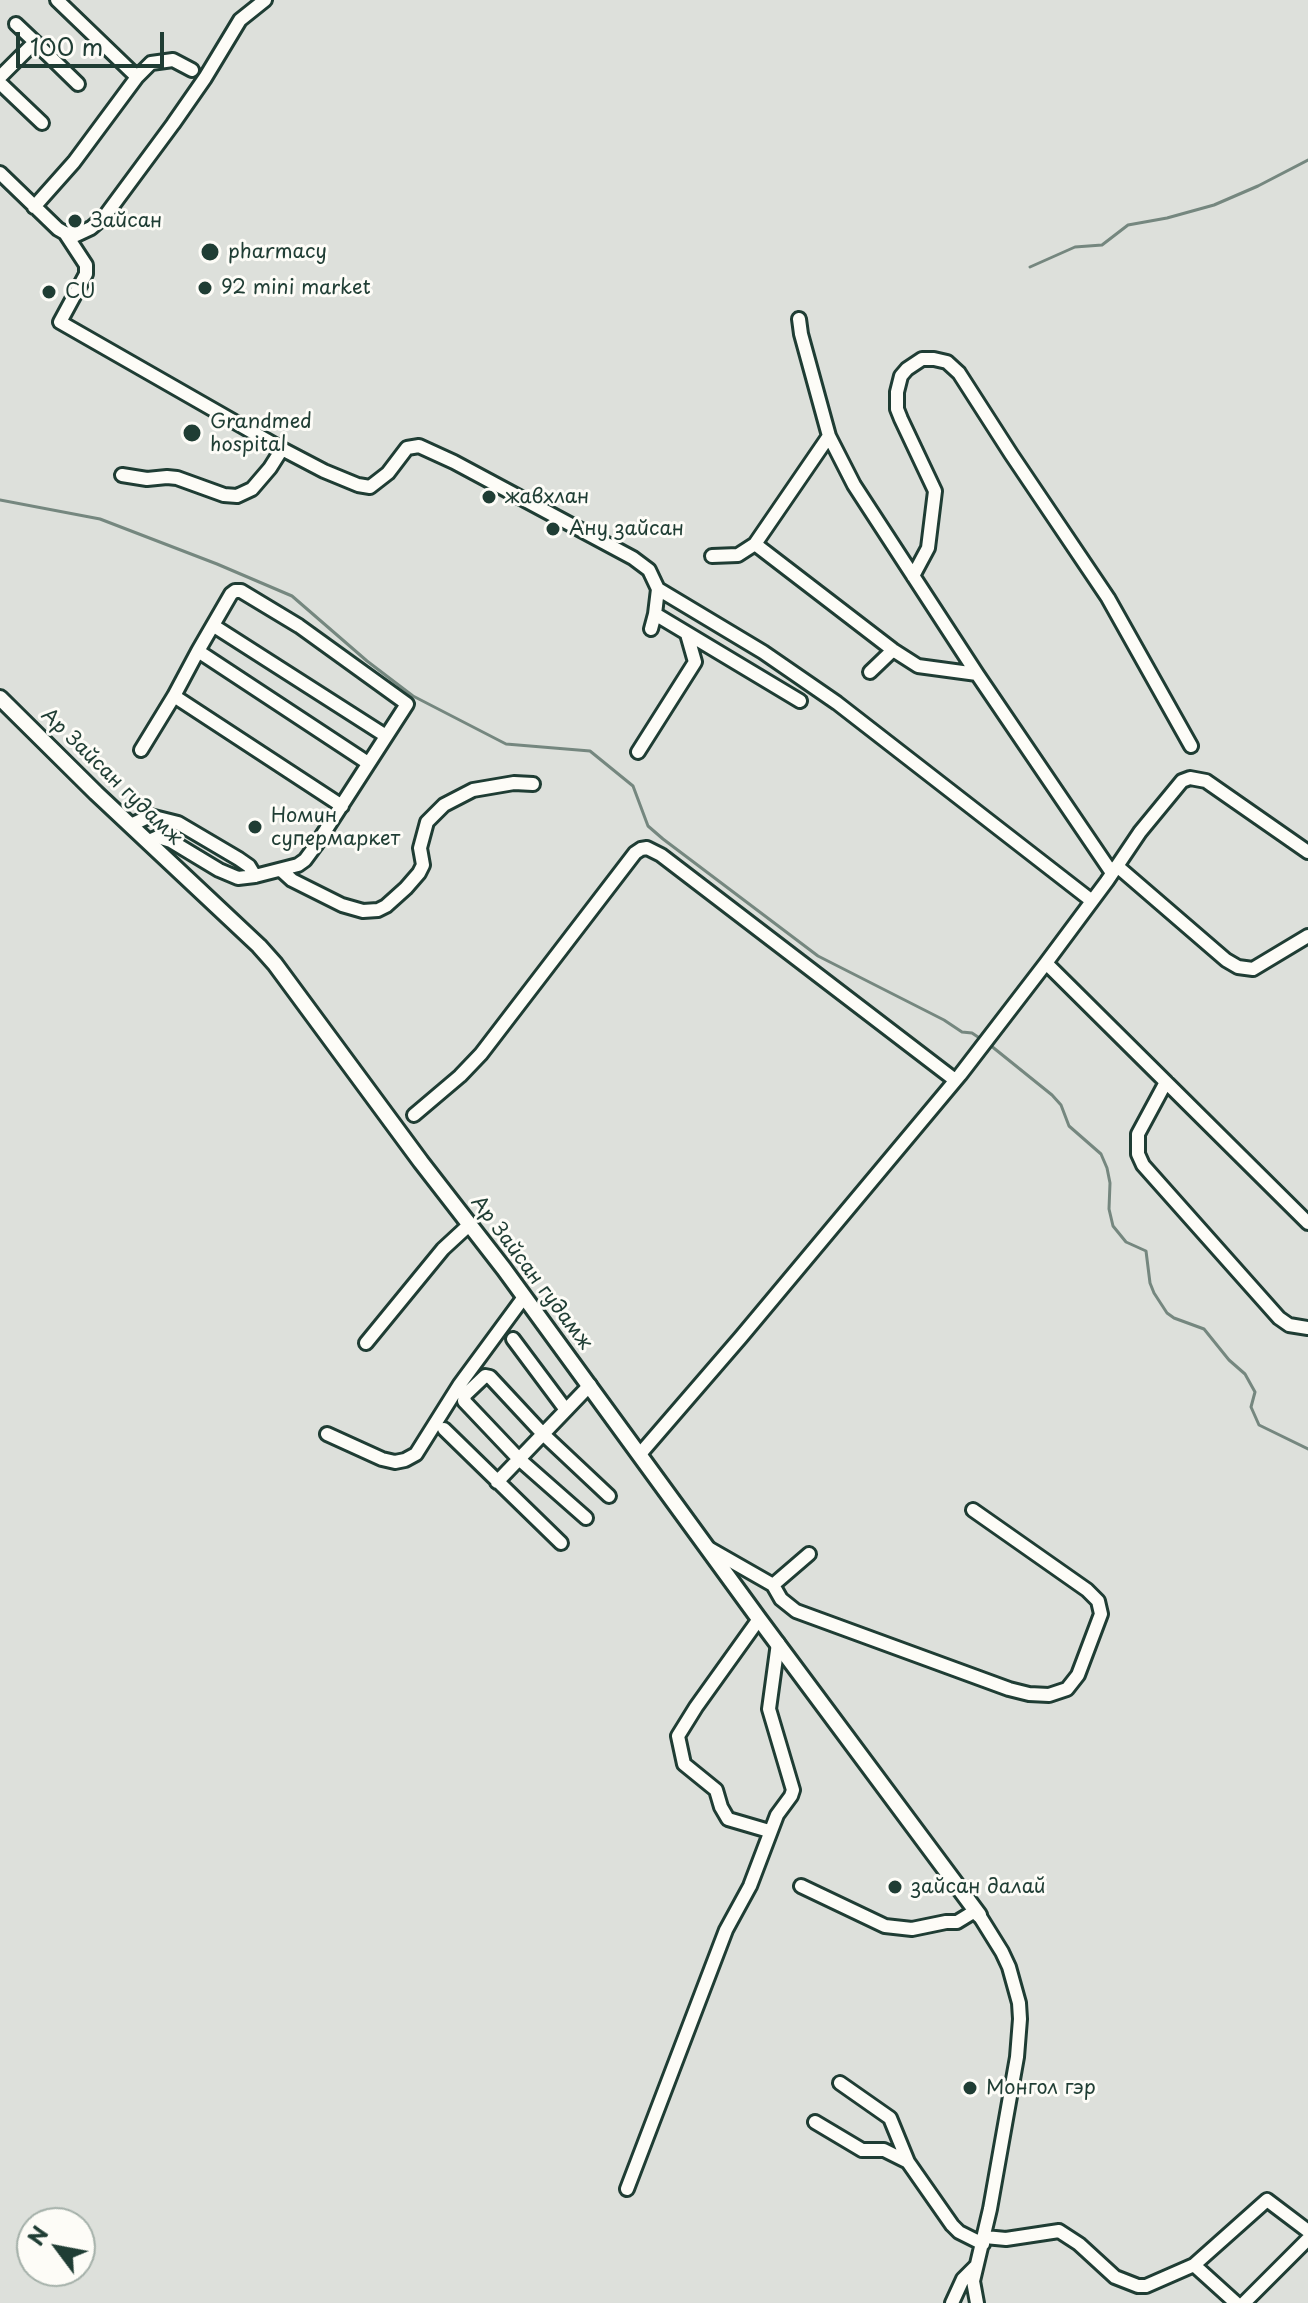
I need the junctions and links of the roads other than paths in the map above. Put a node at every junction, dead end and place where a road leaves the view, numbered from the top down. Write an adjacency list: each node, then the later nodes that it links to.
1 (57, 0): 6 (street)
2 (265, 0): 12 (street)
3 (16, 24): 4 (street)
4 (35, 42): 7 (street); 8 (street)
5 (192, 70): 6 (street)
6 (137, 77): 11 (street)
7 (0, 80): 9 (street)
8 (78, 84)
9 (42, 123)
10 (0, 173): 11 (street)
11 (34, 207): 12 (street)
12 (65, 233): 15 (street)
13 (799, 319): 14 (street)
14 (829, 436): 17 (street); 19 (street)
15 (282, 449): 16 (street); 20 (street)
16 (122, 475)
17 (755, 544): 18 (street); 25 (street)
18 (712, 556)
19 (913, 576): 28 (street); 33 (street)
20 (658, 589): 21 (street); 45 (street)
21 (655, 614): 23 (street); 24 (street)
22 (214, 626): 26 (street); 32 (street); 32 (street)
23 (651, 629)
24 (687, 634): 31 (street); 35 (street)
25 (893, 650): 27 (street); 28 (street)
26 (198, 651): 29 (street); 36 (street)
27 (870, 672)
28 (977, 674): 43 (street)
29 (174, 696): 34 (street); 38 (street)
30 (0, 698): 39 (street, Ар Зайсан гудамж)
31 (800, 701)
32 (386, 736): 36 (street)
33 (1191, 746)
34 (141, 750)
35 (638, 752)
36 (368, 763): 38 (street)
37 (533, 784): 42 (street)
38 (342, 806): 42 (street)
39 (131, 825): 40 (street, Ар Зайсан гудамж); 44 (street)
40 (149, 841): 44 (street); 52 (street, Ар Зайсан гудамж)
41 (1308, 852): 43 (street)
42 (281, 870): 44 (street)
43 (1115, 870): 45 (street); 46 (street)
44 (255, 876)
45 (1092, 901): 47 (street)
46 (1308, 936)
47 (1046, 963): 48 (street); 49 (street)
48 (955, 1080): 50 (street); 62 (street)
49 (1166, 1082): 51 (street); 54 (street)
50 (414, 1115)
51 (1308, 1223)
52 (469, 1225): 53 (street, Ар Зайсан гудамж); 56 (street)
53 (524, 1297): 57 (street, Ар Зайсан гудамж); 60 (street)
54 (1308, 1328)
55 (513, 1339): 58 (street)
56 (366, 1343)
57 (590, 1385): 58 (street); 62 (street, Ар Зайсан гудамж)
58 (566, 1410): 61 (street)
59 (444, 1429): 64 (street)
60 (327, 1434)
61 (543, 1434): 63 (street); 63 (street); 65 (street)
62 (640, 1454): 69 (street, Ар Зайсан гудамж)
63 (519, 1459): 64 (street); 67 (street)
64 (497, 1482): 68 (street)
65 (609, 1496)
66 (973, 1510): 71 (street)
67 (586, 1518)
68 (561, 1543)
69 (707, 1547): 71 (street); 72 (street, Ар Зайсан гудамж)
70 (809, 1554): 71 (street)
71 (773, 1585)
72 (759, 1619): 73 (street, Ар Зайсан гудамж); 74 (street)
73 (778, 1643): 74 (street); 76 (street, Ар Зайсан гудамж)
74 (769, 1831): 80 (street)
75 (801, 1886): 76 (street)
76 (977, 1913): 83 (street)
77 (840, 2083): 79 (street)
78 (815, 2122): 79 (street)
79 (908, 2162): 83 (street)
80 (627, 2189)
81 (1308, 2231): 85 (street)
82 (1308, 2239): 89 (street)
83 (984, 2240): 84 (street); 85 (street)
84 (977, 2264): 86 (street); 87 (street)
85 (1194, 2265): 88 (street)
86 (952, 2303)
87 (977, 2303)
88 (1236, 2303)
89 (1244, 2303)

